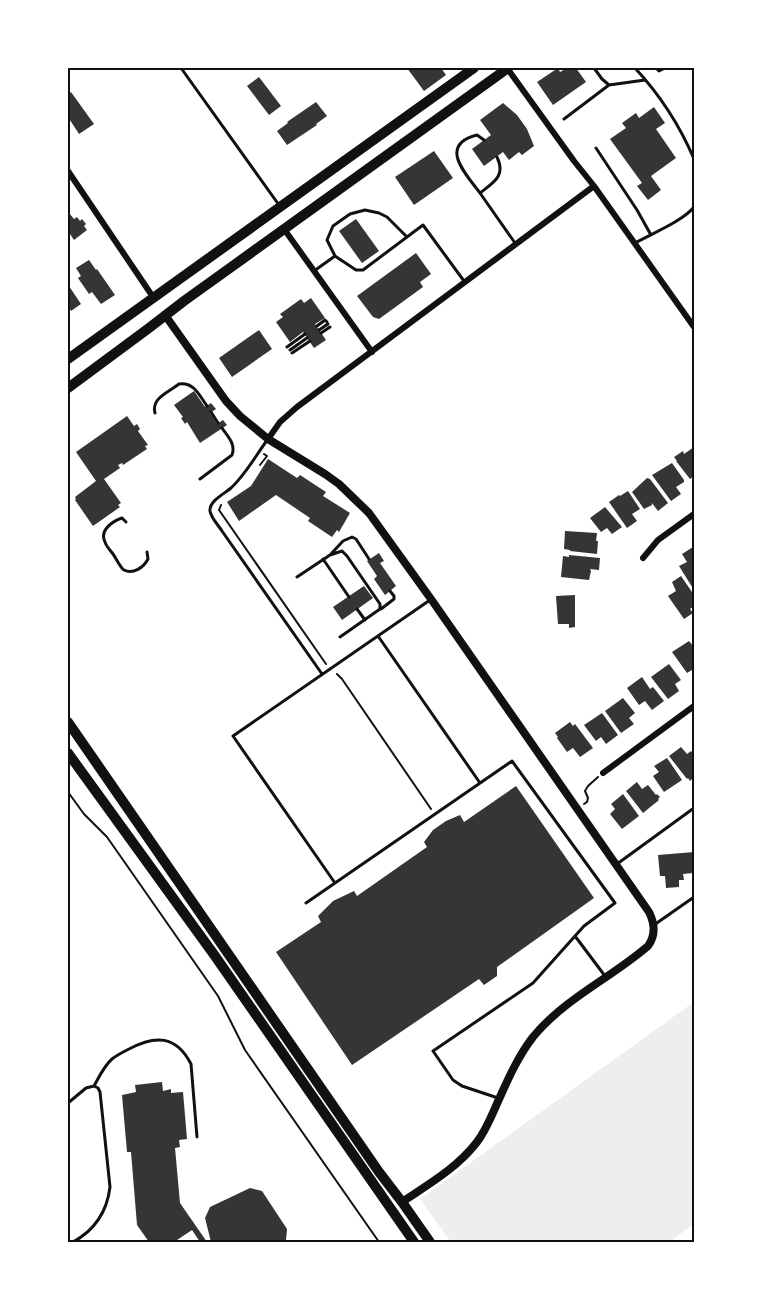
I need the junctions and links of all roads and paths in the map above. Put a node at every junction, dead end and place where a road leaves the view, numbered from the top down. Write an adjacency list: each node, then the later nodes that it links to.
1 (181, 68): 18 (lane)
2 (474, 68): 18 (main road)
3 (507, 68): 16 (street); 20 (main road)
4 (594, 68): 9 (lane)
5 (635, 68): 8 (lane)
6 (656, 68): 7 (lane)
7 (664, 68)
8 (645, 80): 9 (lane); 14 (lane)
9 (609, 85): 10 (lane)
10 (564, 119)
11 (484, 140): 17 (lane)
12 (596, 148): 21 (lane)
13 (496, 157): 17 (lane)
14 (694, 159)
15 (68, 171): 28 (street)
16 (594, 186): 23 (street); 24 (street)
17 (480, 193): 24 (lane)
18 (280, 207): 28 (main road)
19 (694, 207): 21 (lane)
20 (284, 229): 26 (street); 29 (main road)
21 (651, 234): 23 (lane)
22 (407, 237): 25 (lane); 25 (lane); 27 (lane)
23 (635, 243): 31 (street)
24 (516, 245): 27 (street)
25 (335, 256): 26 (lane)
26 (314, 271): 34 (street)
27 (465, 282): 34 (street)
28 (153, 297): 35 (main road)
29 (165, 315): 36 (main road); 42 (street)
30 (328, 324): 30 (lane)
31 (694, 327)
32 (305, 334): 33 (lane)
33 (309, 340)
34 (372, 352): 42 (street)
35 (68, 359)
36 (68, 388)
37 (207, 406): 39 (lane)
38 (211, 412): 40 (lane)
39 (155, 413)
40 (218, 423)
41 (222, 428): 45 (lane)
42 (268, 439): 43 (lane); 57 (street)
43 (259, 451): 44 (path); 64 (lane)
44 (257, 469)
45 (200, 479)
46 (222, 503): 63 (path)
47 (694, 514): 51 (street)
48 (126, 522): 49 (lane)
49 (147, 552)
50 (330, 555): 52 (lane); 53 (lane); 59 (lane)
51 (643, 558)
52 (323, 559): 54 (lane); 56 (lane)
53 (369, 559)
54 (297, 577)
55 (390, 591): 59 (lane)
56 (349, 597)
57 (431, 599): 61 (lane); 72 (street)
58 (357, 609): 60 (lane)
59 (378, 612): 60 (lane)
60 (365, 620): 62 (lane)
61 (378, 636): 63 (lane); 69 (lane)
62 (340, 637)
63 (331, 668): 64 (lane); 73 (path)
64 (322, 674): 75 (lane)
65 (694, 706): 68 (street)
66 (68, 722): 85 (main road)
67 (68, 753): 88 (main road)
68 (603, 773): 72 (path)
69 (480, 783): 73 (lane); 79 (lane)
70 (68, 792): 87 (path)
71 (694, 808): 74 (lane)
72 (577, 809): 74 (street)
73 (434, 814): 75 (lane)
74 (616, 865): 78 (street)
75 (335, 883): 77 (lane)
76 (694, 897): 78 (lane)
77 (306, 903)
78 (654, 926): 80 (street)
79 (574, 936): 80 (lane); 82 (lane)
80 (606, 977): 82 (street)
81 (94, 1086): 83 (lane); 84 (lane); 86 (lane)
82 (499, 1098): 85 (street)
83 (68, 1103)
84 (197, 1137)
85 (402, 1202): 89 (main road)
86 (73, 1242)
87 (379, 1242)
88 (414, 1242)
89 (430, 1242)

